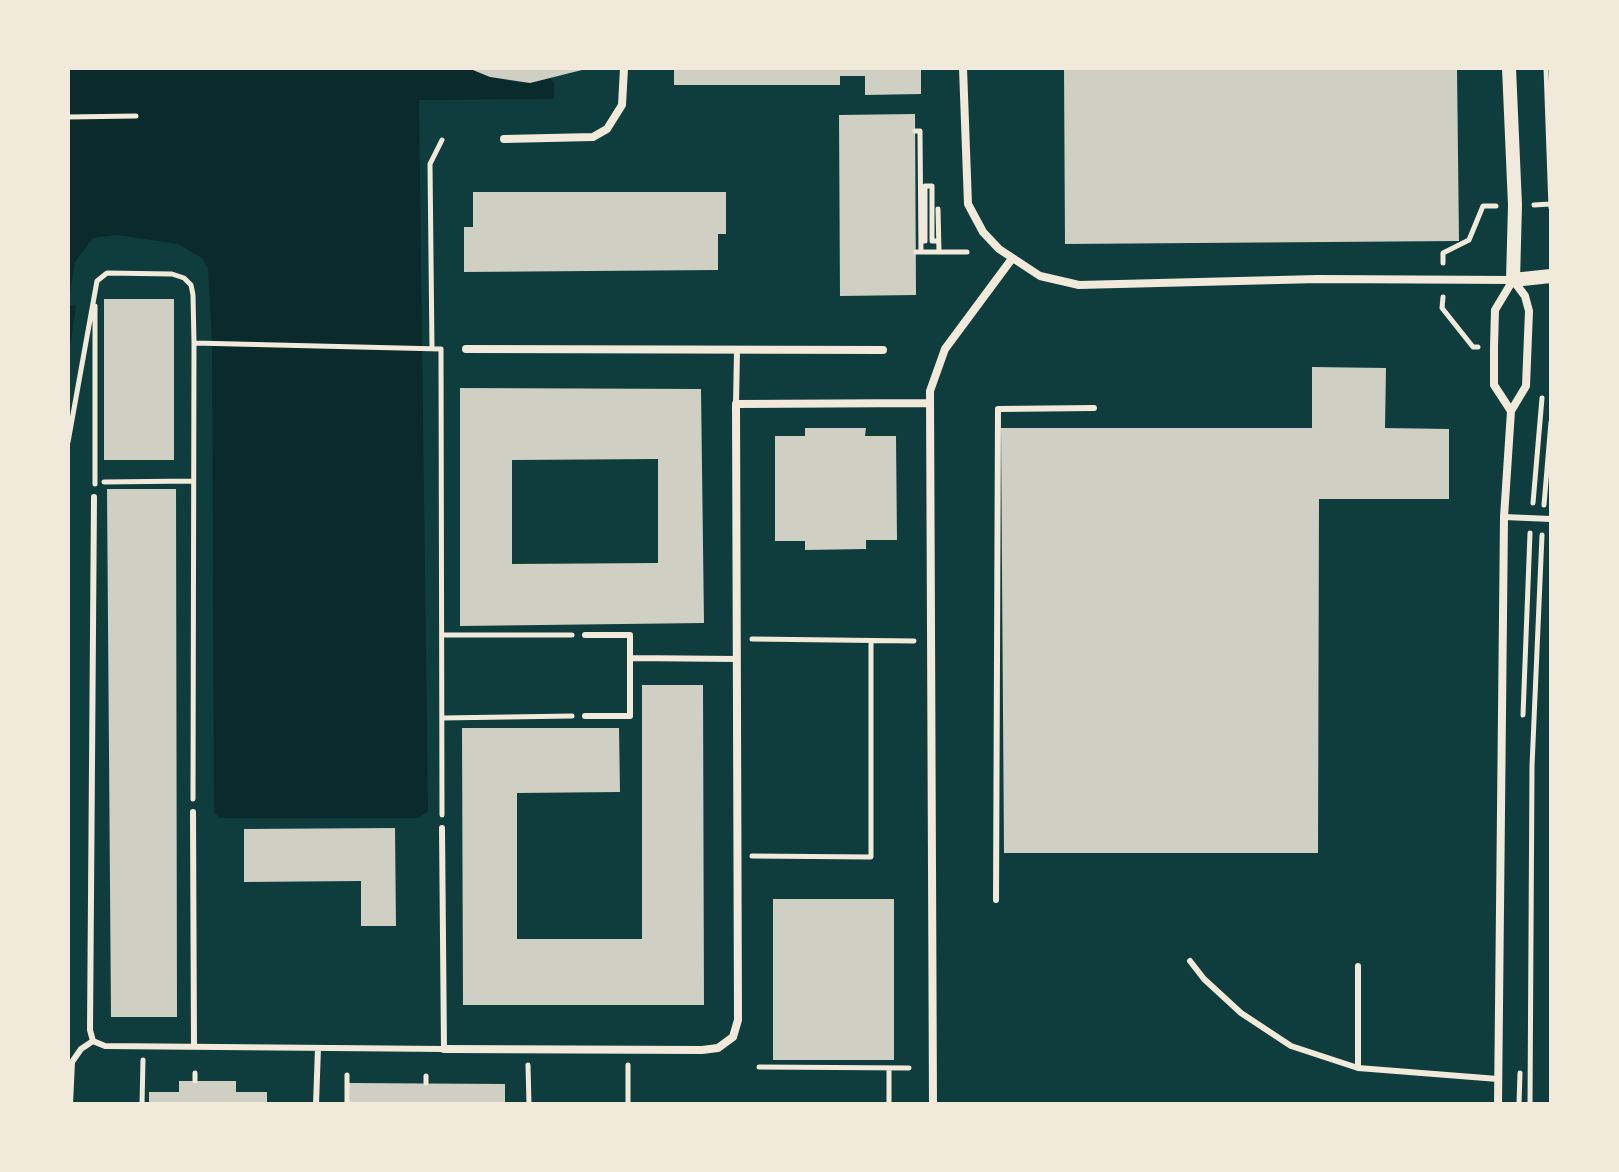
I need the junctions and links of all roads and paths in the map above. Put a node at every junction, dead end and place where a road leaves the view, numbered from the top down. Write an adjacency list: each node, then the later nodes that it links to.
1 (624, 68): 8 (street)
2 (963, 68): 19 (street)
3 (1509, 68): 21 (street)
4 (1546, 68): 12 (path)
5 (136, 116): 6 (path)
6 (68, 117)
7 (915, 131): 14 (path)
8 (504, 139)
9 (442, 140): 26 (path)
10 (1536, 205): 12 (path)
11 (1492, 206): 18 (path)
12 (1551, 206)
13 (938, 209): 15 (path)
14 (921, 241): 15 (path); 16 (path)
15 (938, 241): 16 (path)
16 (939, 252): 17 (path)
17 (967, 252)
18 (1443, 253)
19 (1011, 260): 21 (street); 32 (street)
20 (1551, 276): 21 (street)
21 (1513, 280): 35 (street); 35 (street)
22 (95, 289): 24 (path); 37 (path); 39 (path)
23 (1442, 301): 25 (path)
24 (194, 343): 26 (path); 38 (path)
25 (1473, 347)
26 (432, 349): 27 (path)
27 (441, 349): 28 (path); 44 (path)
28 (466, 349): 29 (street)
29 (737, 350): 30 (street); 33 (lane)
30 (883, 350)
31 (1543, 391): 42 (path)
32 (929, 403): 33 (street); 48 (street)
33 (736, 404): 46 (street)
34 (1094, 408): 57 (lane)
35 (1511, 411): 41 (street)
36 (1551, 422): 43 (path)
37 (68, 442)
38 (193, 481): 39 (path); 54 (path)
39 (95, 482): 40 (path)
40 (94, 497): 60 (lane)
41 (1504, 517): 42 (lane); 74 (street)
42 (1531, 518): 43 (lane); 53 (path)
43 (1547, 518): 86 (path)
44 (442, 635): 45 (path); 52 (path)
45 (585, 635): 49 (lane)
46 (737, 639): 47 (path); 50 (street)
47 (871, 641): 48 (path); 56 (path)
48 (931, 641): 83 (street)
49 (630, 658): 50 (lane); 51 (lane)
50 (737, 659): 56 (street)
51 (585, 716): 52 (path)
52 (442, 718): 55 (path)
53 (1523, 724)
54 (193, 812): 62 (lane)
55 (442, 828): 65 (lane)
56 (737, 856): 66 (street)
57 (996, 900)
58 (1190, 961): 70 (lane)
59 (1358, 966): 70 (lane)
60 (93, 1041): 61 (lane); 76 (lane)
61 (143, 1047): 62 (lane); 77 (path)
62 (194, 1047): 63 (lane)
63 (318, 1048): 65 (lane); 78 (lane)
64 (528, 1048): 65 (street); 66 (street); 80 (path)
65 (444, 1049)
66 (628, 1049): 81 (path)
67 (759, 1067): 68 (path)
68 (889, 1068): 69 (path); 82 (path)
69 (909, 1068)
70 (1358, 1068): 74 (lane)
71 (1520, 1072): 85 (path)
72 (195, 1073): 75 (path)
73 (347, 1075): 79 (path)
74 (1498, 1079): 84 (street)
75 (195, 1081)
76 (70, 1104)
77 (142, 1104)
78 (316, 1104)
79 (347, 1104)
80 (529, 1104)
81 (628, 1104)
82 (889, 1104)
83 (933, 1104)
84 (1498, 1104)
85 (1519, 1104)
86 (1530, 1104)

